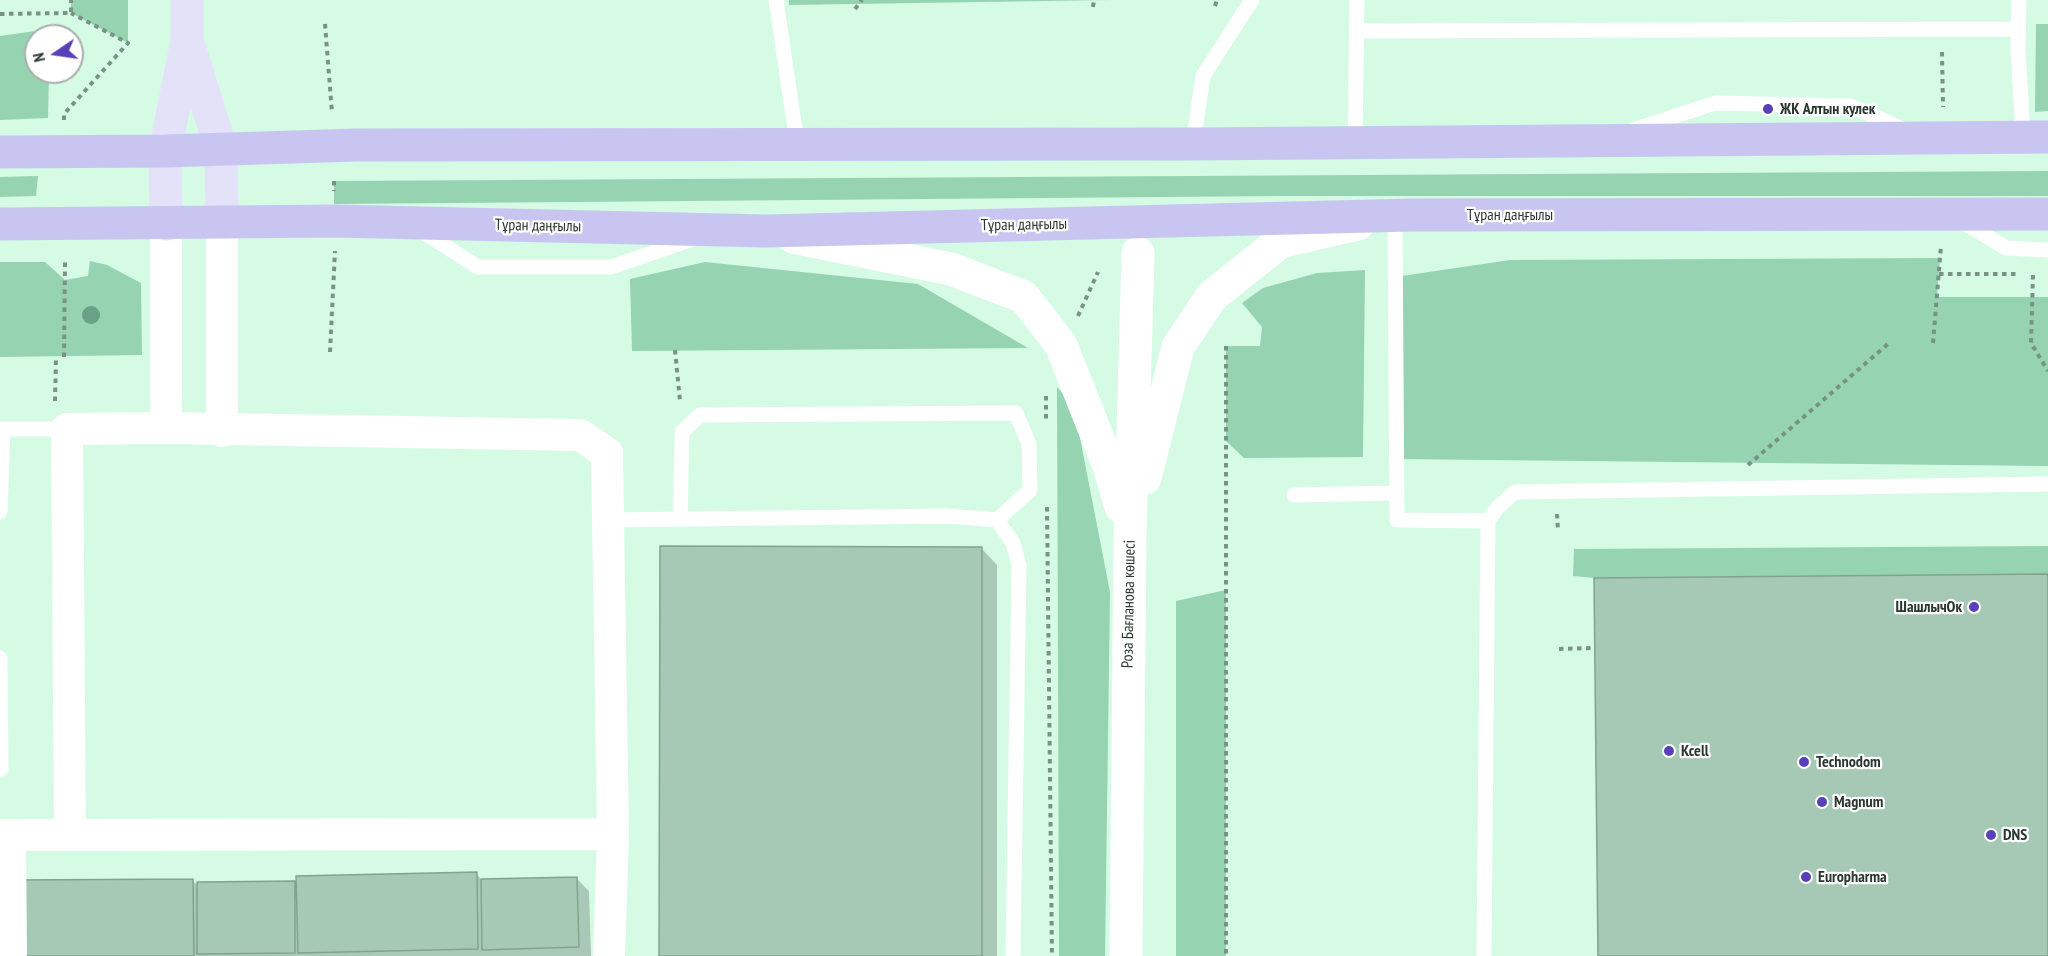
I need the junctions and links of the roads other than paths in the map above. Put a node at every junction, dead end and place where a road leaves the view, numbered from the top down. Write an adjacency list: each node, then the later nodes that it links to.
1 (187, 0): 8 (main road)
2 (776, 0): 11 (lane)
3 (1252, 0): 12 (lane)
4 (2019, 0): 6 (lane)
5 (1355, 2): 7 (lane)
6 (2018, 29): 7 (lane); 9 (lane)
7 (1357, 31): 10 (lane)
8 (187, 41): 13 (main road); 14 (main road)
9 (2035, 137): 10 (main road)
10 (1355, 141): 12 (main road)
11 (797, 143): 12 (main road); 13 (main road)
12 (1193, 144)
13 (221, 149): 14 (main road); 18 (main road)
14 (165, 151): 15 (main road); 21 (main road)
15 (0, 152)
16 (2048, 214): 22 (main road, Тұран даңғылы)
17 (1395, 216): 22 (main road, Тұран даңғылы); 24 (main road, Тұран даңғылы); 32 (lane); 40 (street)
18 (222, 222): 19 (main road, Тұран даңғылы); 21 (main road, Тұран даңғылы); 30 (street)
19 (408, 223): 23 (main road, Тұран даңғылы); 23 (lane)
20 (0, 224): 21 (main road, Тұран даңғылы)
21 (166, 224): 28 (street)
22 (1946, 229): 25 (lane)
23 (717, 230): 24 (main road, Тұран даңғылы)
24 (766, 231): 40 (street)
25 (2048, 249)
26 (1138, 253): 40 (street, Роза Бағланова көшесі)
27 (61, 420): 28 (street); 29 (lane); 43 (street)
28 (165, 428): 30 (street)
29 (1, 429): 34 (lane)
30 (222, 430): 37 (street)
31 (2048, 484): 39 (lane)
32 (1397, 492): 33 (lane); 39 (lane)
33 (1294, 495)
34 (0, 505): 35 (lane)
35 (0, 512)
36 (680, 519): 37 (lane); 38 (lane); 38 (lane)
37 (608, 520): 44 (street)
38 (997, 520): 48 (lane)
39 (1488, 521): 50 (lane)
40 (1130, 538): 49 (street, Роза Бағланова көшесі)
41 (0, 658): 42 (lane)
42 (1, 769)
43 (70, 834): 44 (street); 45 (street)
44 (613, 834): 47 (street)
45 (5, 835): 46 (street)
46 (11, 956)
47 (609, 956)
48 (1013, 956)
49 (1126, 956)
50 (1484, 956)

